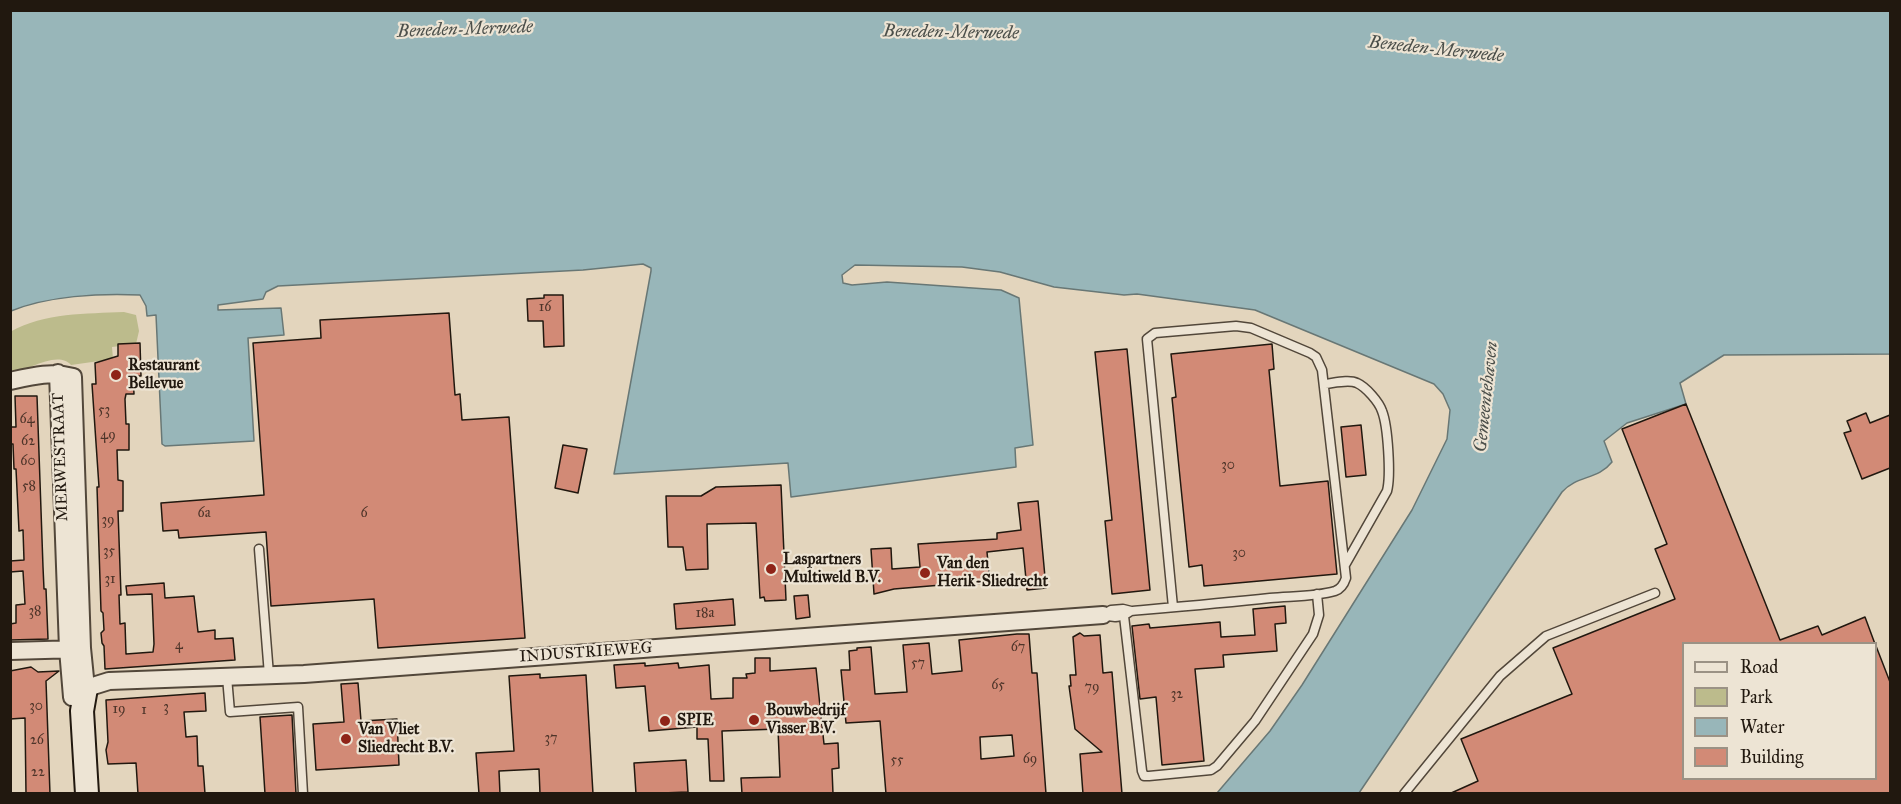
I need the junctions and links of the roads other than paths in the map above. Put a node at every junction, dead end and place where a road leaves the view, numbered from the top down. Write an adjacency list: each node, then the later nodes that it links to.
1 (10, 381): 10 (street, MERWESTRAAT)
2 (1325, 384): 4 (lane); 4 (lane); 7 (lane)
3 (259, 549): 12 (lane)
4 (1345, 565): 6 (lane)
5 (1655, 593): 18 (lane)
6 (1317, 594): 7 (lane); 8 (lane)
7 (1173, 607): 8 (lane)
8 (1127, 614): 9 (lane)
9 (1103, 615): 12 (street, INDUSTRIEWEG)
10 (75, 649): 11 (street); 14 (street, MERWESTRAAT)
11 (10, 651)
12 (269, 675): 13 (street, INDUSTRIEWEG)
13 (228, 677): 14 (street, INDUSTRIEWEG); 17 (lane)
14 (79, 693): 15 (street, MERWESTRAAT); 16 (street, MERWESTRAAT)
15 (74, 794)
16 (87, 794)
17 (303, 794)
18 (1404, 794)

